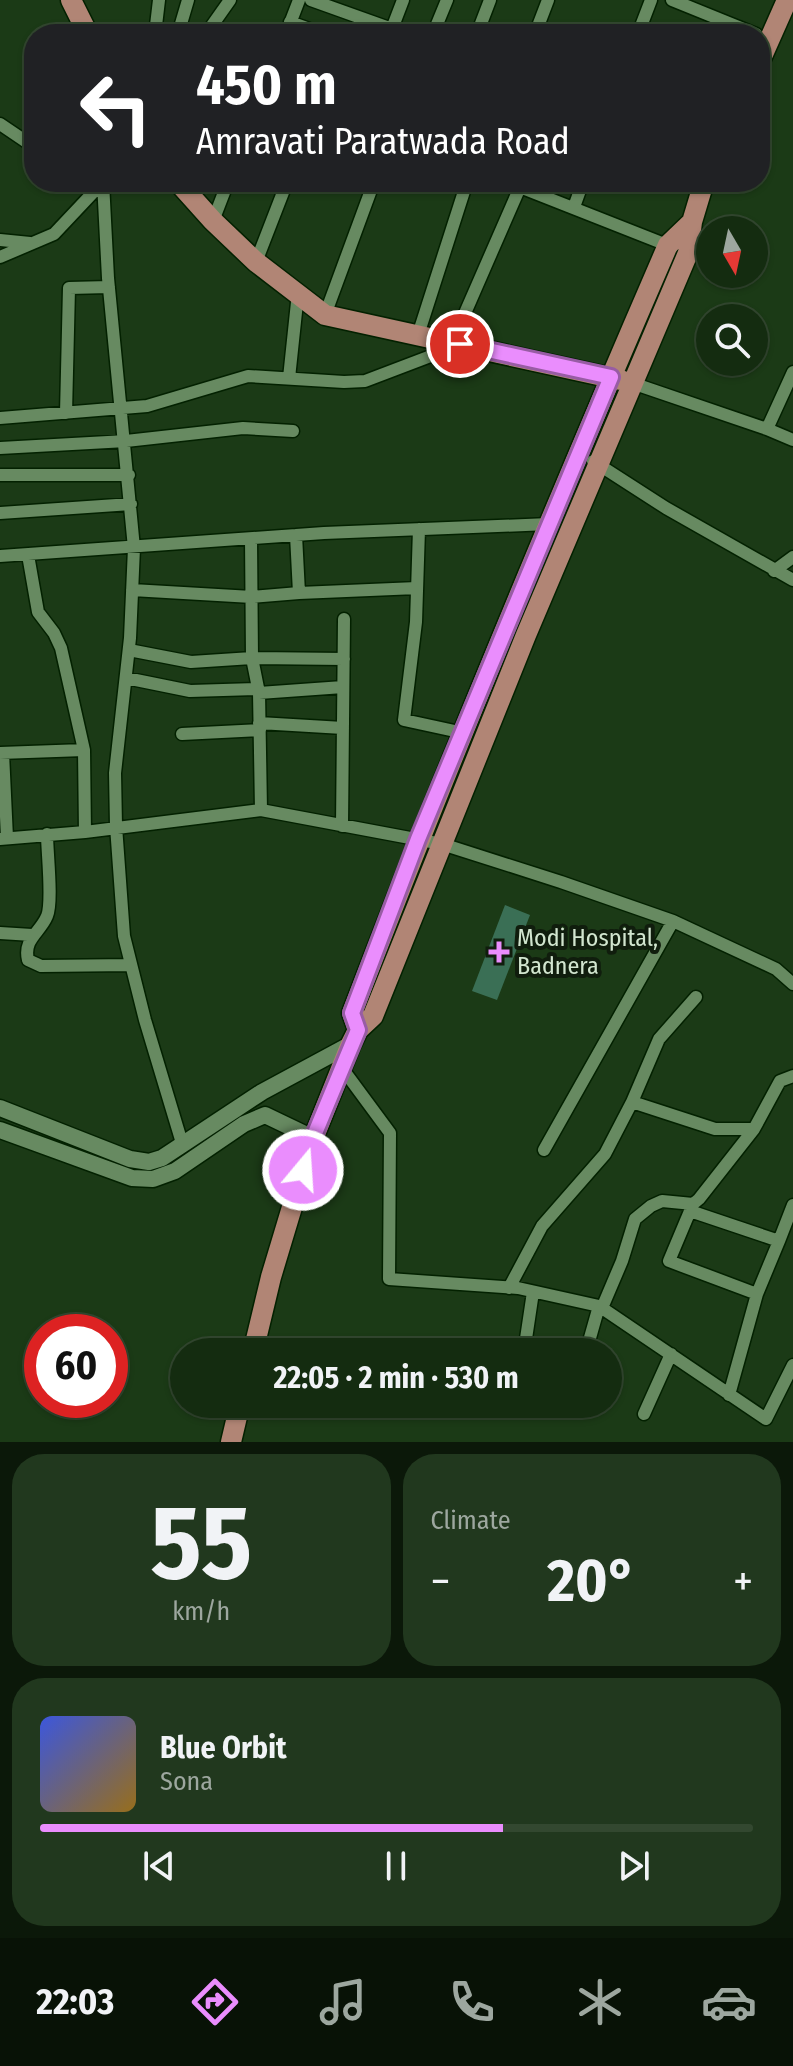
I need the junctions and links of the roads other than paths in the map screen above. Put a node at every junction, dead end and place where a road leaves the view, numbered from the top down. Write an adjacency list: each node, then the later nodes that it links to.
1 (71, 0): 14 (main road)
2 (159, 0): 15 (street)
3 (188, 0): 16 (street)
4 (230, 0): 17 (street)
5 (299, 0): 18 (street)
6 (311, 0): 19 (street)
7 (403, 0): 20 (street)
8 (447, 0): 21 (street)
9 (490, 0): 22 (street)
10 (548, 0): 23 (street)
11 (651, 0): 24 (street)
12 (672, 0): 25 (street)
13 (787, 0): 26 (main road)
14 (83, 24)
15 (156, 24)
16 (181, 24)
17 (213, 24)
18 (290, 24)
19 (373, 24)
20 (394, 24)
21 (437, 24)
22 (481, 24)
23 (539, 24)
24 (642, 24)
25 (732, 24)
26 (770, 24)
27 (0, 124): 28 (street)
28 (24, 140)
29 (94, 192): 44 (street)
30 (104, 192): 49 (street)
31 (187, 192): 41 (main road)
32 (224, 192): 41 (street)
33 (283, 192): 48 (street)
34 (370, 192): 51 (street)
35 (464, 192): 52 (street)
36 (511, 192): 53 (street)
37 (535, 192): 40 (street)
38 (579, 192): 40 (street)
39 (701, 192): 42 (main road)
40 (574, 207): 45 (street)
41 (213, 221): 48 (main road)
42 (692, 222): 45 (main road); 46 (main road)
43 (0, 240): 44 (street)
44 (33, 243): 47 (street)
45 (668, 245): 46 (street); 55 (main road)
46 (688, 253): 57 (main road)
47 (0, 257)
48 (256, 262): 50 (main road)
49 (109, 287): 58 (street); 59 (street)
50 (298, 293): 51 (main road); 56 (street)
51 (325, 315): 52 (main road)
52 (418, 335): 53 (main road)
53 (456, 344): 55 (main road); 56 (street)
54 (793, 372): 61 (street)
55 (611, 377): 57 (main road); 66 (main road)
56 (289, 378): 58 (street)
57 (632, 383): 61 (street); 67 (main road)
58 (122, 407): 59 (street); 64 (street)
59 (66, 413): 60 (street)
60 (0, 418)
61 (767, 429): 63 (street)
62 (293, 431): 64 (street)
63 (793, 440)
64 (126, 441): 65 (street); 69 (street)
65 (0, 448)
66 (579, 455): 67 (street); 72 (main road)
67 (600, 464): 80 (street); 106 (main road)
68 (0, 475): 69 (street)
69 (129, 475): 70 (street)
70 (131, 504): 71 (street); 76 (street)
71 (0, 513)
72 (549, 524): 73 (street); 95 (main road)
73 (419, 529): 74 (street); 82 (street)
74 (296, 535): 75 (street); 84 (street)
75 (251, 539): 76 (street); 85 (street)
76 (134, 548): 77 (street); 83 (street)
77 (28, 555): 78 (street); 97 (street)
78 (0, 556)
79 (793, 557): 80 (street)
80 (774, 571): 81 (street)
81 (793, 580)
82 (417, 588): 84 (street); 95 (street)
83 (132, 590): 85 (street); 87 (street)
84 (299, 593): 85 (street)
85 (252, 597): 88 (street)
86 (344, 619): 89 (street)
87 (129, 650): 88 (street); 90 (street)
88 (252, 658): 89 (street); 92 (street)
89 (344, 659): 91 (street)
90 (126, 678): 92 (street); 100 (street)
91 (343, 687): 92 (street); 94 (street)
92 (258, 691): 93 (street)
93 (260, 726): 94 (street); 96 (street); 99 (street)
94 (343, 728): 101 (street)
95 (464, 733): 105 (main road)
96 (182, 734)
97 (84, 750): 98 (street); 102 (street)
98 (1, 753): 104 (street)
99 (261, 810): 100 (street); 101 (street)
100 (116, 826): 102 (street); 110 (street)
101 (342, 826): 105 (street)
102 (85, 832): 103 (street)
103 (47, 834): 104 (street); 109 (street)
104 (4, 839)
105 (418, 839): 106 (street); 113 (main road)
106 (442, 844): 107 (street); 113 (main road)
107 (673, 921): 111 (street); 124 (street)
108 (0, 933): 109 (street)
109 (32, 935): 110 (street)
110 (131, 965): 123 (street)
111 (793, 984)
112 (696, 997): 117 (street)
113 (354, 1037): 114 (main road); 116 (street)
114 (342, 1068): 122 (main road); 128 (street)
115 (793, 1076): 120 (street)
116 (262, 1092): 119 (street); 123 (street)
117 (632, 1102): 120 (street); 128 (street)
118 (0, 1108): 123 (street)
119 (265, 1115): 121 (street); 122 (street)
120 (754, 1129): 126 (street)
121 (0, 1130)
122 (313, 1138): 132 (main road)
123 (182, 1143)
124 (544, 1150)
125 (793, 1205): 127 (street)
126 (691, 1208): 127 (street); 130 (street); 131 (street)
127 (779, 1241): 130 (street)
128 (509, 1288): 129 (street)
129 (533, 1292): 131 (street); 133 (street)
130 (757, 1294): 137 (street)
131 (601, 1307): 134 (street); 135 (street)
132 (256, 1338)
133 (526, 1338)
134 (591, 1338)
135 (671, 1354): 137 (street); 138 (street)
136 (793, 1365): 137 (street)
137 (729, 1395)
138 (644, 1414)
139 (237, 1418): 140 (main road)
140 (231, 1442)

